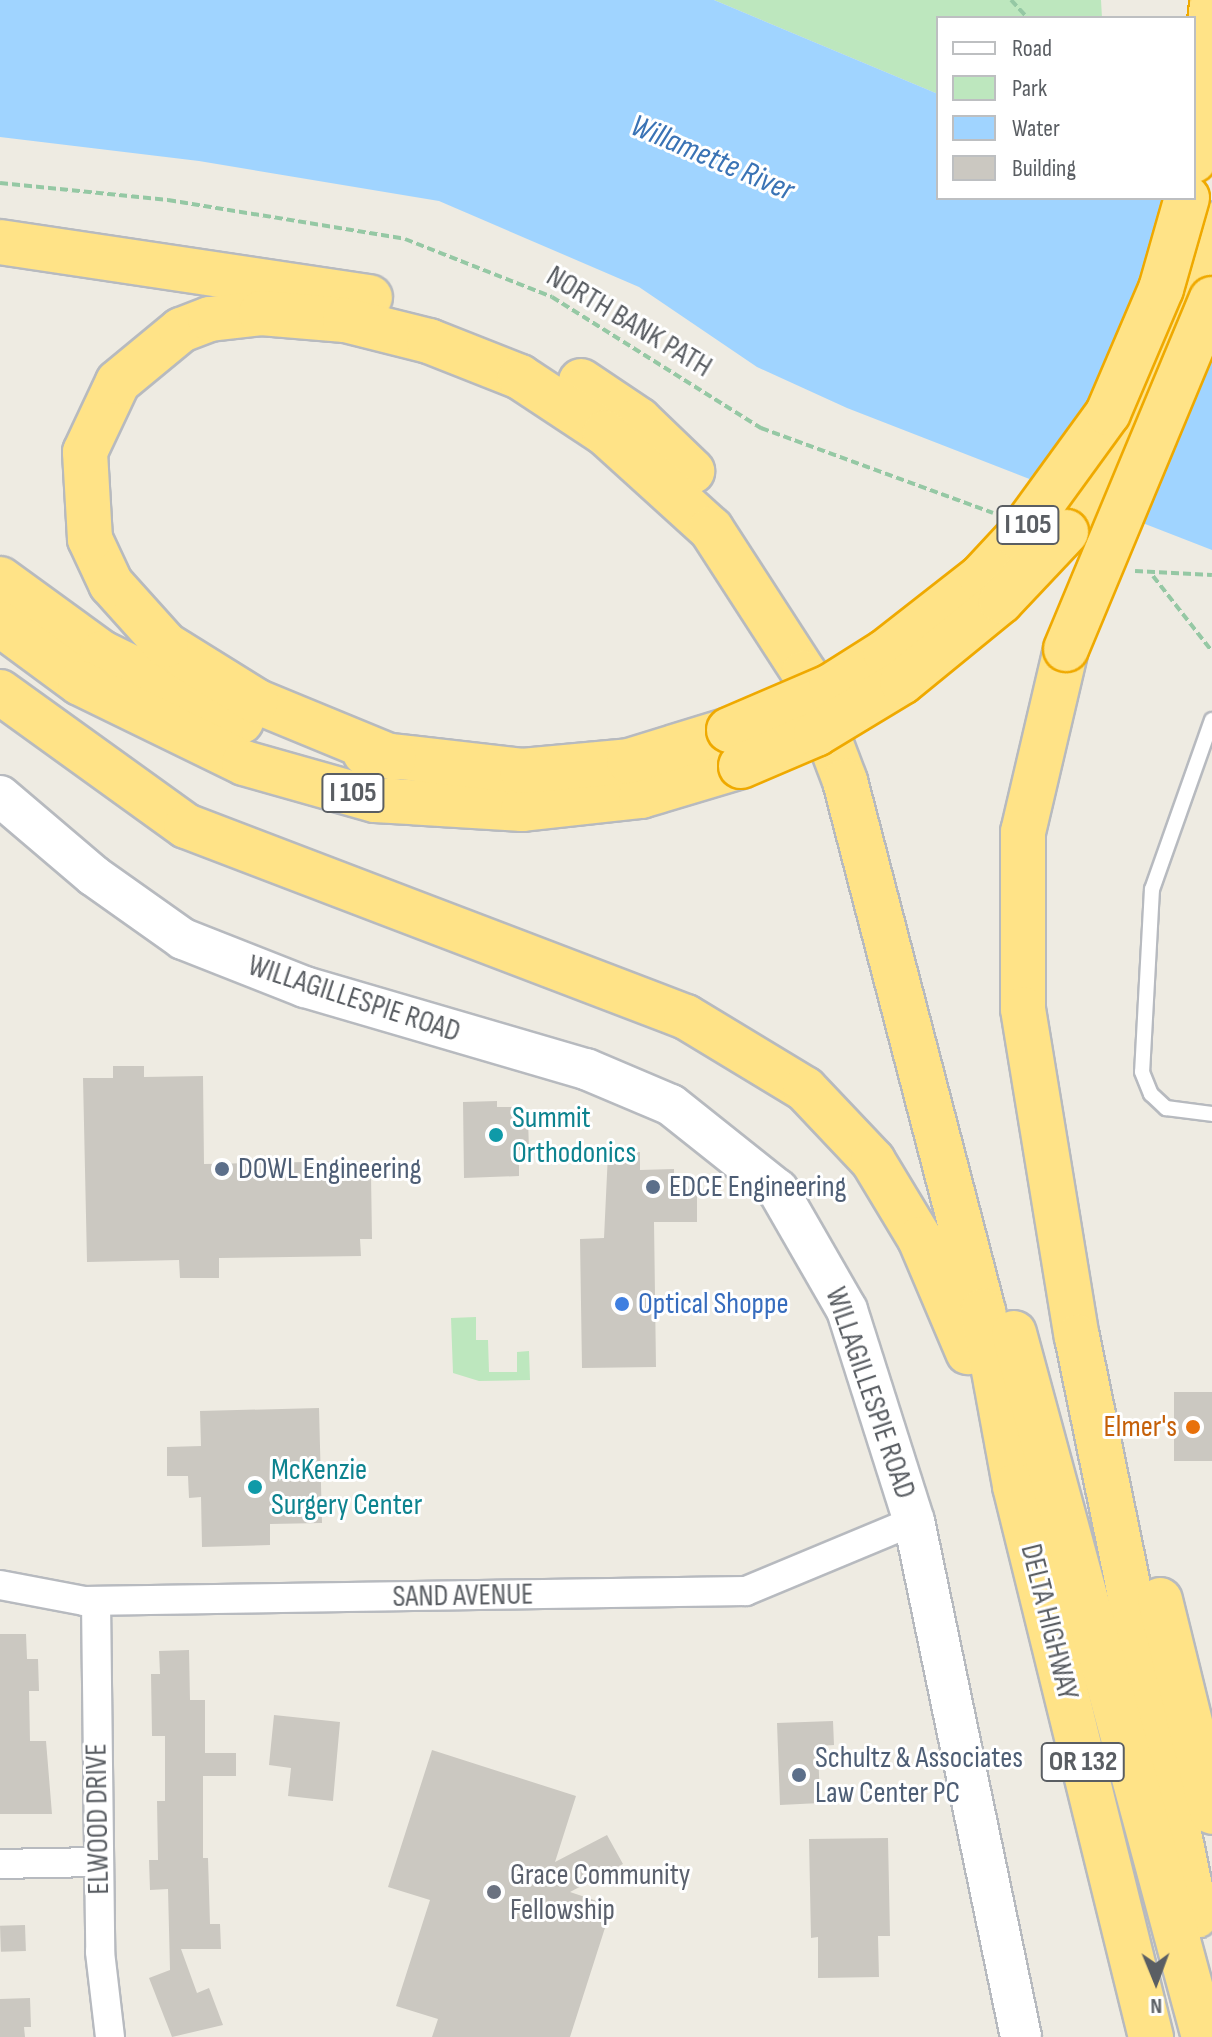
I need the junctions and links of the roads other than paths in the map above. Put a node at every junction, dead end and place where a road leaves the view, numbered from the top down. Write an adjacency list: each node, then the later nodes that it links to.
1 (1212, 5): 2 (highway, bridge)
2 (1196, 143)
3 (1186, 200): 11 (highway, I 105, bridge)
4 (1212, 225): 11 (highway, I 105, bridge)
5 (0, 242): 27 (highway)
6 (1212, 299): 15 (highway, bridge)
7 (0, 579): 12 (highway, I 105)
8 (0, 624): 11 (highway, I 105)
9 (0, 692): 16 (highway)
10 (1212, 720): 14 (lane)
11 (735, 748): 12 (highway, I 105)
12 (394, 758): 16 (highway)
13 (4, 809): 17 (street, WILLAGILLESPIE ROAD)
14 (1212, 1114)
15 (1060, 1204): 20 (highway); 23 (highway)
16 (1015, 1486): 26 (highway, DELTA HIGHWAY / OR 132)
17 (914, 1521): 19 (street, SAND AVENUE); 25 (street, WILLAGILLESPIE ROAD)
18 (0, 1585): 19 (street, SAND AVENUE)
19 (96, 1601): 21 (street, ELWOOD DRIVE)
20 (1212, 1812)
21 (98, 1862): 22 (street); 24 (street, ELWOOD DRIVE)
22 (0, 1864)
23 (1212, 1997)
24 (110, 2037)
25 (1021, 2037)
26 (1151, 2037)
27 (1204, 2037)

